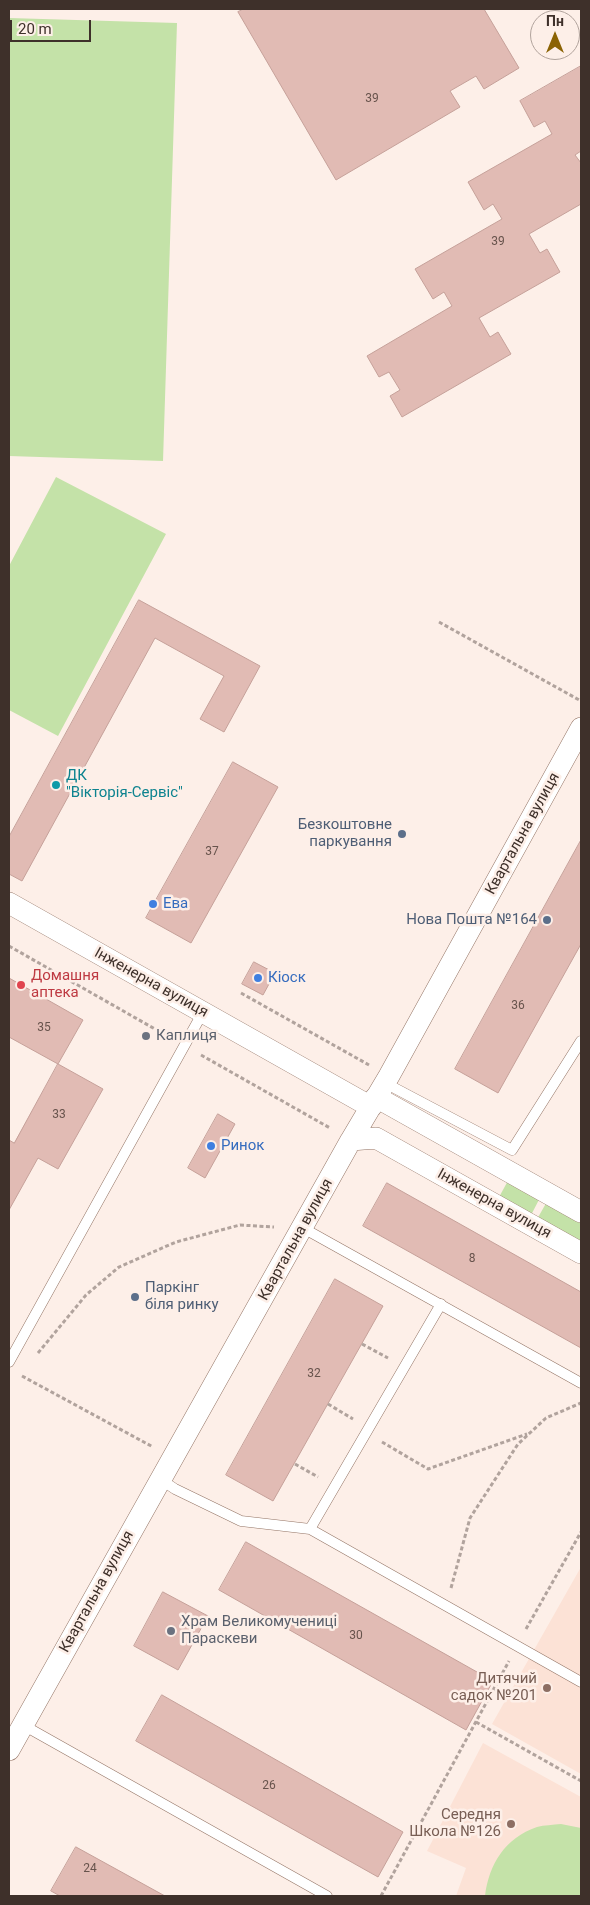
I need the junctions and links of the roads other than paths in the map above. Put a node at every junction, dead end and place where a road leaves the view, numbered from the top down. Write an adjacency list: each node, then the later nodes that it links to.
1 (581, 728): 5 (street, Квартальна вулиця)
2 (9, 903): 3 (street, Інженерна вулиця)
3 (203, 1012): 5 (street, Інженерна вулиця); 11 (lane)
4 (581, 1042): 5 (lane, Інженерна вулиця)
5 (380, 1091): 6 (street, Квартальна вулиця); 7 (street, Інженерна вулиця)
6 (351, 1140): 8 (street, Квартальна вулиця); 9 (street, Інженерна вулиця)
7 (581, 1212)
8 (303, 1228): 10 (lane); 13 (street, Квартальна вулиця)
9 (581, 1253)
10 (441, 1304): 12 (lane); 14 (lane)
11 (9, 1362)
12 (581, 1383)
13 (160, 1480): 14 (lane); 16 (street, Квартальна вулиця)
14 (310, 1529): 15 (lane)
15 (581, 1682)
16 (23, 1725): 17 (street, Квартальна вулиця); 18 (lane)
17 (9, 1750)
18 (327, 1896)

